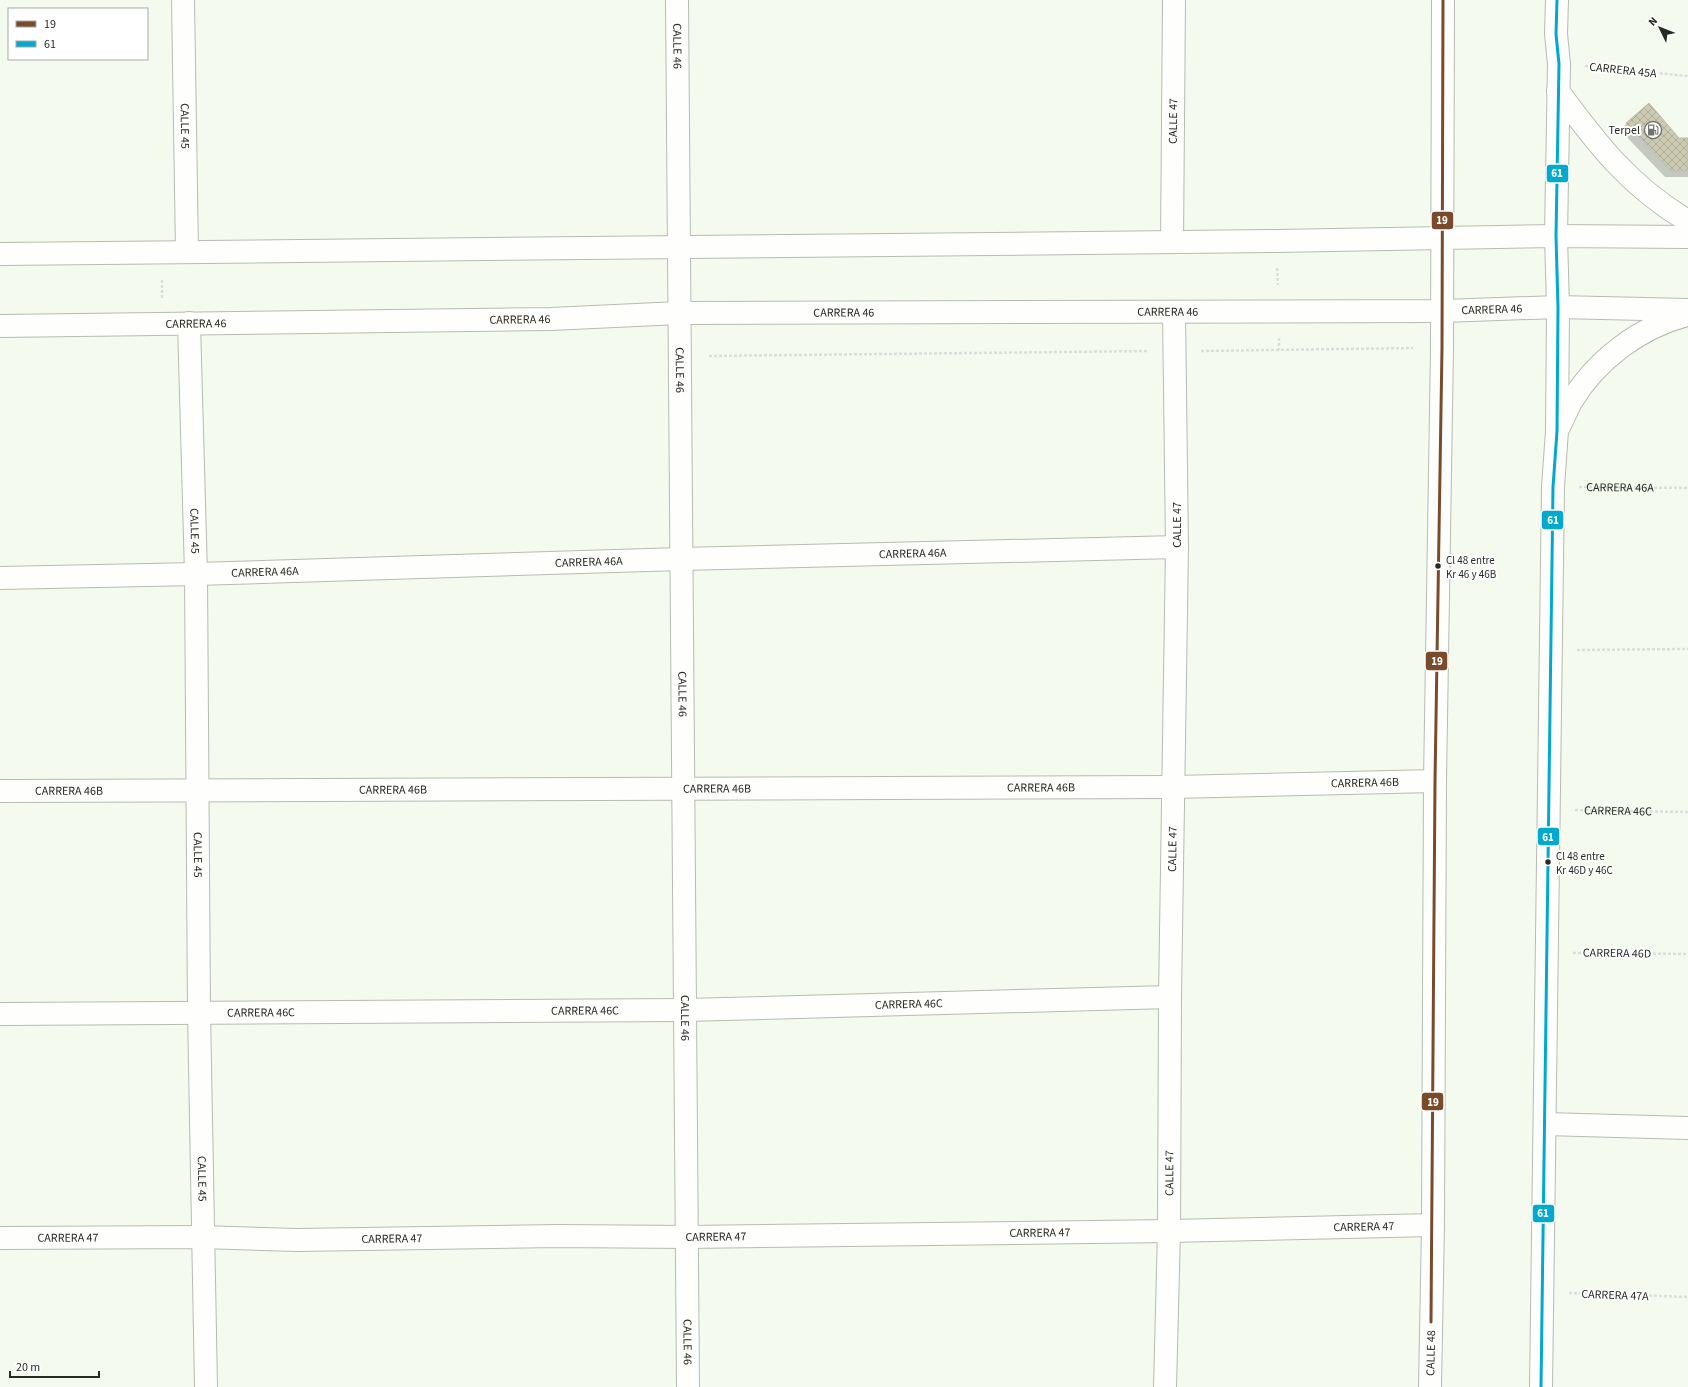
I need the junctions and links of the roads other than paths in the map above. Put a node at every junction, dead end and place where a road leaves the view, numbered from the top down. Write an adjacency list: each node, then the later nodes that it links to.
1 (183, 0): 13 (street, CALLE 45)
2 (677, 0): 12 (street, CALLE 46)
3 (1174, 0): 11 (street, CALLE 47)
4 (1443, 0): 10 (street, CALLE 48)
5 (1557, 0): 6 (street)
6 (1558, 91): 7 (street); 8 (street)
7 (1688, 221)
8 (1556, 236): 9 (street); 10 (street); 15 (street)
9 (1688, 237)
10 (1443, 239): 11 (street); 17 (street, CALLE 48)
11 (1172, 242): 12 (street)
12 (679, 247): 13 (street); 19 (street, CALLE 46)
13 (187, 252): 14 (street)
14 (0, 254)
15 (1558, 307): 16 (street, CARRERA 46); 17 (street, CARRERA 46); 23 (street)
16 (1688, 310)
17 (1443, 311): 18 (street, CARRERA 46); 28 (street, CALLE 48)
18 (1174, 312): 19 (street, CARRERA 46); 24 (street, CALLE 47)
19 (679, 313): 21 (street, CARRERA 46); 25 (street, CALLE 46)
20 (1688, 315): 23 (street)
21 (189, 323): 22 (street, CARRERA 46); 26 (street, CALLE 45)
22 (0, 326)
23 (1556, 431): 37 (street)
24 (1177, 547): 25 (street, CARRERA 46A); 29 (street, CALLE 47)
25 (681, 559): 26 (street, CARRERA 46A); 31 (street, CALLE 46)
26 (196, 574): 27 (street, CARRERA 46A); 30 (street, CALLE 45)
27 (0, 578)
28 (1435, 781): 29 (street, CARRERA 46B); 39 (street, CALLE 48)
29 (1173, 787): 31 (street, CARRERA 46B); 33 (street, CALLE 47)
30 (198, 790): 31 (street, CARRERA 46B); 32 (street, CARRERA 46B); 35 (street, CALLE 45)
31 (683, 790): 34 (street, CALLE 46)
32 (0, 791)
33 (1170, 997): 34 (street, CARRERA 46C); 40 (street, CALLE 47)
34 (685, 1010): 35 (street, CARRERA 46C); 43 (street, CALLE 46)
35 (199, 1012): 36 (street, CARRERA 46C); 41 (street, CALLE 45)
36 (0, 1014)
37 (1545, 1124): 38 (street); 48 (street)
38 (1688, 1128)
39 (1433, 1225): 40 (street, CARRERA 47); 47 (street, CALLE 48)
40 (1169, 1231): 43 (street, CARRERA 47); 46 (street, CALLE 47)
41 (202, 1237): 42 (street, CARRERA 47); 43 (street, CARRERA 47); 44 (street, CALLE 45)
42 (0, 1238)
43 (686, 1238): 45 (street, CALLE 46)
44 (206, 1387)
45 (688, 1387)
46 (1165, 1387)
47 (1430, 1387)
48 (1541, 1387)

